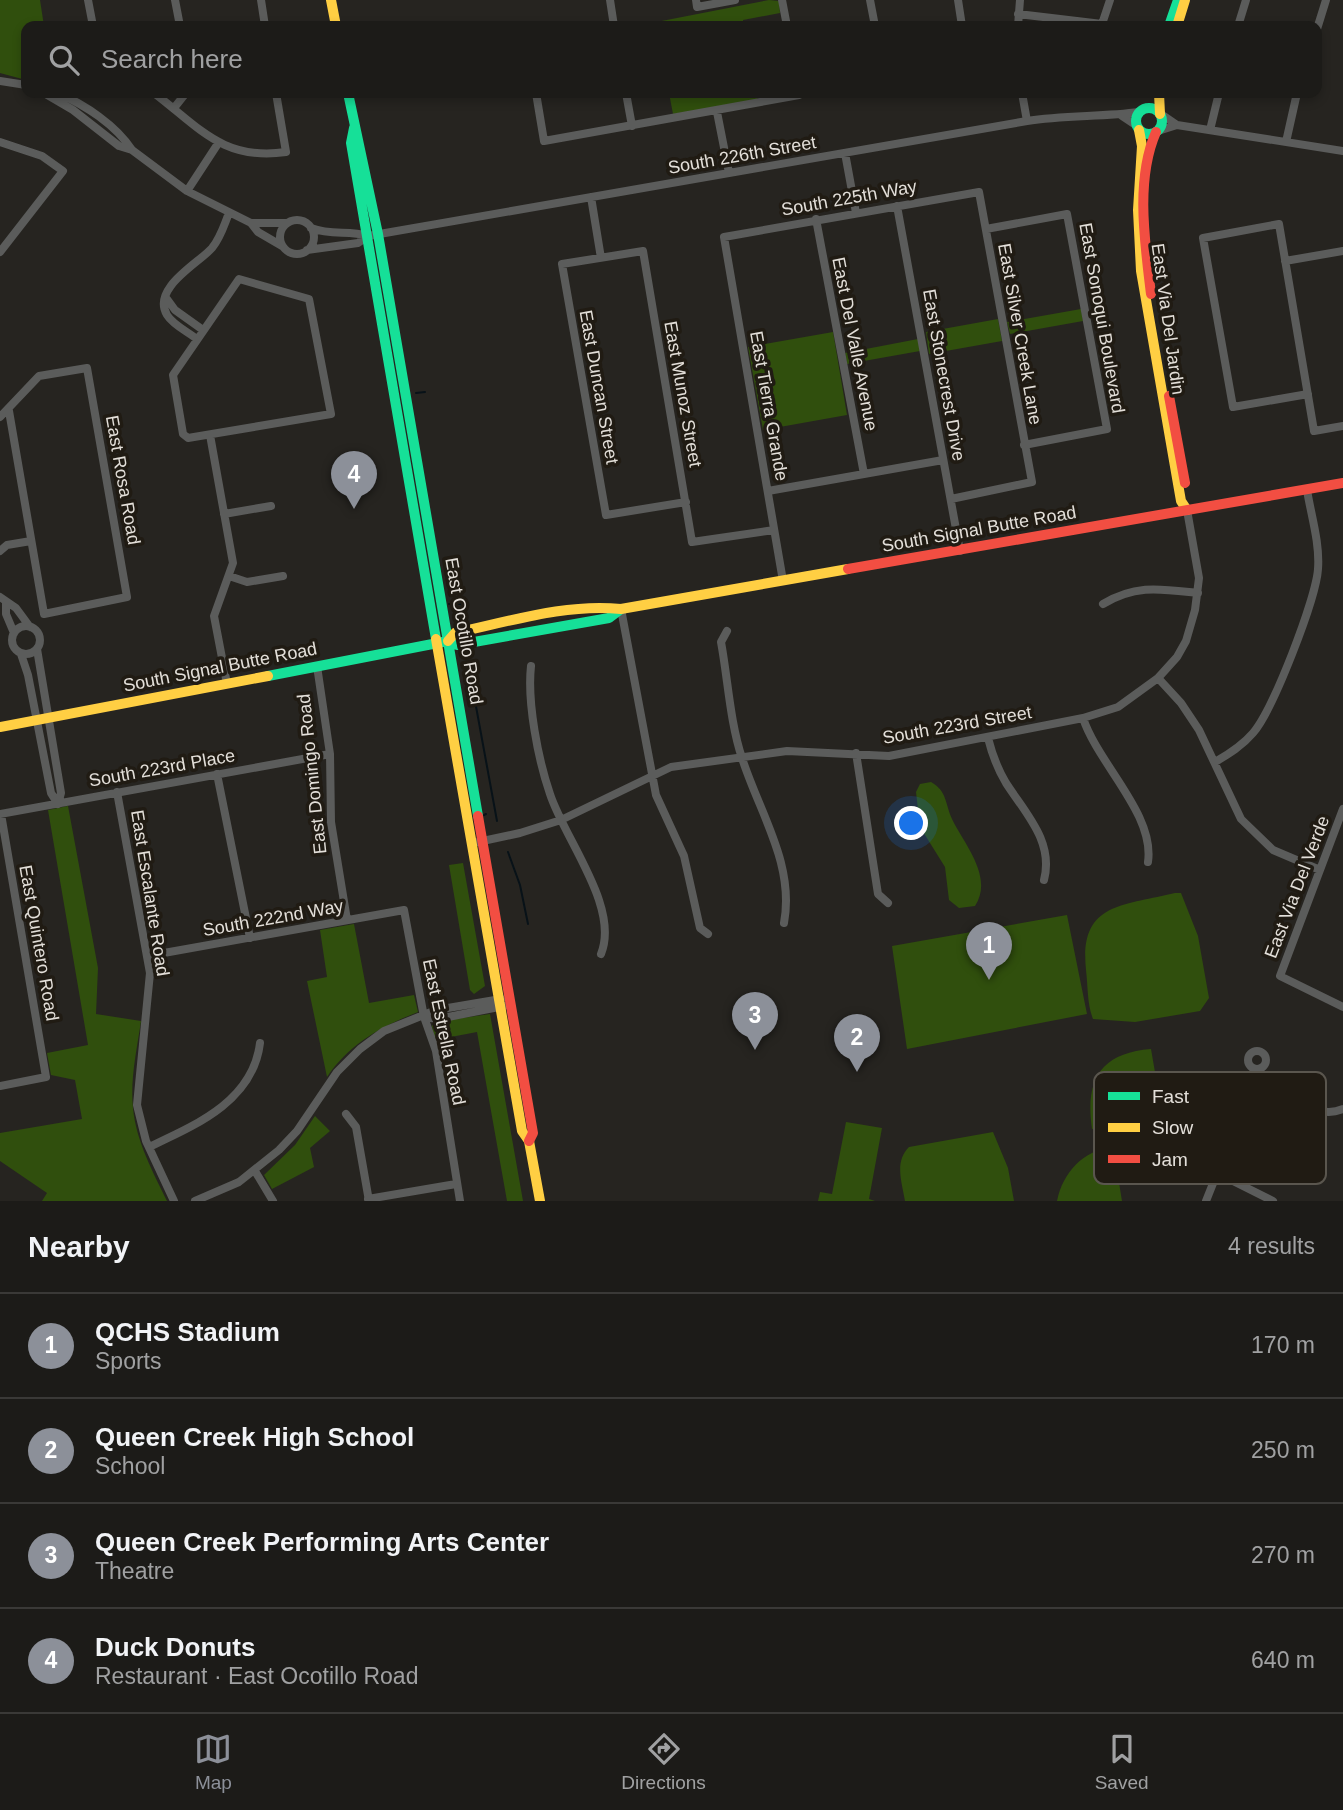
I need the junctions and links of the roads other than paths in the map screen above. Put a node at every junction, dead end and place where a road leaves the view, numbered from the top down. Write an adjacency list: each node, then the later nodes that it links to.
1 (88, 0): 18 (street)
2 (175, 0): 19 (street)
3 (261, 0): 20 (street)
4 (331, 0): 21 (street)
5 (610, 0): 22 (street)
6 (735, 0): 16 (street)
7 (782, 0): 23 (street)
8 (870, 0): 24 (street)
9 (958, 0): 25 (street)
10 (1020, 0): 17 (street)
11 (1110, 0): 28 (street)
12 (1178, 0): 29 (street)
13 (1185, 0): 30 (street)
14 (1246, 0): 31 (street)
15 (1326, 0): 32 (street)
16 (696, 3)
17 (1018, 14): 26 (street); 27 (street)
18 (92, 21)
19 (179, 21)
20 (264, 21)
21 (335, 21)
22 (613, 21)
23 (786, 21)
24 (874, 21)
25 (961, 21)
26 (1018, 21)
27 (1077, 21)
28 (1103, 21)
29 (1171, 21)
30 (1179, 21)
31 (1240, 21)
32 (1319, 21)
33 (0, 81): 34 (street)
34 (21, 84)
35 (53, 98): 63 (street)
36 (66, 98): 63 (street)
37 (161, 98): 49 (street)
38 (182, 98): 49 (street)
39 (277, 98): 61 (street)
40 (349, 98): 78 (street, East Ocotillo Road)
41 (537, 98): 56 (street)
42 (627, 98): 56 (street)
43 (781, 98): 51 (street)
44 (1023, 98): 54 (street)
45 (1149, 98): 50 (street)
46 (1159, 98): 52 (street)
47 (1218, 98): 59 (street)
48 (1296, 98): 62 (street)
49 (174, 108): 61 (street)
50 (1141, 111): 52 (street); 53 (street, South 226th Street); 57 (street)
51 (717, 112): 56 (street); 66 (street)
52 (1160, 114): 55 (street); 58 (street)
53 (1122, 116): 54 (street, South 226th Street); 57 (street)
54 (1027, 121): 65 (street, South 226th Street)
55 (1177, 125): 58 (street); 59 (street)
56 (632, 126)
57 (1138, 128): 58 (street); 103 (street, East Via Del Jardin)
58 (1157, 131): 103 (street, East Via Del Jardin)
59 (1210, 131): 62 (street)
60 (0, 142): 83 (street)
61 (219, 142): 67 (street)
62 (1286, 142): 64 (street)
63 (132, 150): 67 (street)
64 (1343, 151)
65 (845, 153): 66 (street, South 226th Street); 72 (street)
66 (729, 173): 69 (street, South 226th Street)
67 (187, 191): 71 (street)
68 (979, 192): 70 (street, South 225th Way); 77 (street, East Silver Creek Lane)
69 (592, 197): 78 (street, South 226th Street); 84 (street)
70 (897, 206): 72 (street, South 225th Way); 95 (street, East Stonecrest Drive)
71 (229, 213): 74 (street); 86 (street)
72 (856, 213): 73 (street, South 225th Way)
73 (816, 219): 79 (street, South 225th Way); 96 (street, East Del Valle Avenue)
74 (251, 223): 75 (street); 80 (street)
75 (286, 223): 76 (street); 80 (street)
76 (311, 228): 78 (street); 81 (street)
77 (986, 229): 94 (street, East Silver Creek Lane); 94 (street, East Sonoqui Boulevard)
78 (373, 235): 81 (street); 119 (street, East Ocotillo Road)
79 (724, 237): 99 (street, East Tierra Grande)
80 (282, 246): 81 (street)
81 (307, 250)
82 (1343, 251): 85 (street)
83 (0, 252)
84 (601, 258): 101 (street, East Munoz Street); 101 (street, East Duncan Street)
85 (1285, 261): 89 (street); 89 (street)
86 (167, 299): 87 (street); 88 (street)
87 (203, 330): 88 (street); 93 (street)
88 (197, 339): 93 (street)
89 (1308, 394): 92 (street)
90 (9, 411): 91 (street); 106 (street); 106 (street, East Rosa Road)
91 (0, 417)
92 (1343, 426)
93 (210, 435): 104 (street)
94 (1024, 444): 100 (street, East Silver Creek Lane)
95 (943, 460): 96 (street); 100 (street, East Stonecrest Drive)
96 (864, 474): 99 (street)
97 (1343, 483): 98 (street, South Signal Butte Road)
98 (1307, 489): 103 (street, South Signal Butte Road); 133 (street)
99 (768, 491): 105 (street, East Tierra Grande)
100 (951, 499): 108 (street, East Stonecrest Drive)
101 (686, 502): 105 (street, East Munoz Street)
102 (271, 506): 104 (street)
103 (1187, 510): 108 (street, South Signal Butte Road); 112 (street, East Via Del Jardin)
104 (224, 514): 109 (street)
105 (774, 530): 111 (street, East Tierra Grande)
106 (31, 541): 107 (street)
107 (0, 551)
108 (960, 551): 111 (street, South Signal Butte Road)
109 (229, 576): 110 (street); 125 (street)
110 (283, 576)
111 (783, 581): 115 (street, South Signal Butte Road)
112 (1198, 593): 114 (street); 124 (street, East Via Del Jardin)
113 (3, 600): 116 (street); 118 (street)
114 (1103, 604)
115 (621, 609): 119 (street, South Signal Butte Road); 135 (street)
116 (30, 627): 118 (street); 120 (street)
117 (727, 632): 132 (street)
118 (14, 633): 121 (street)
119 (442, 642): 122 (street, South Signal Butte Road); 141 (street, East Ocotillo Road)
120 (37, 649): 121 (street); 127 (street)
121 (21, 654): 127 (street)
122 (317, 666): 125 (street, South Signal Butte Road); 131 (street, East Domingo Road)
123 (531, 666): 140 (street)
124 (1157, 678): 126 (street, South 223rd Street); 133 (street)
125 (227, 684): 127 (street, South Signal Butte Road)
126 (1083, 718): 129 (street, South 223rd Street); 142 (street)
127 (42, 719): 128 (street, South Signal Butte Road); 137 (street)
128 (0, 727)
129 (988, 738): 130 (street, South 223rd Street); 144 (street)
130 (856, 753): 132 (street, South 223rd Street); 145 (street)
131 (330, 754): 134 (street, South 223rd Place); 147 (street, East Domingo Road)
132 (741, 757): 135 (street, South 223rd Street); 148 (street)
133 (1215, 762): 143 (street)
134 (217, 774): 136 (street, South 223rd Place); 150 (street)
135 (651, 774): 140 (street, South 223rd Street); 149 (street)
136 (117, 792): 137 (street, South 223rd Place); 152 (street, East Escalante Road)
137 (58, 804): 139 (street, South 223rd Place)
138 (1343, 809): 143 (street, East Via Del Verde)
139 (0, 814): 160 (street, East Quintero Road)
140 (561, 820): 141 (street, South 223rd Street); 151 (street)
141 (477, 842): 153 (street, East Ocotillo Road); 154 (street, East Ocotillo Road)
142 (1148, 862)
143 (1320, 870): 155 (street, East Via Del Verde)
144 (1044, 880)
145 (888, 903)
146 (404, 910): 147 (street, South 222nd Way); 156 (street, East Estrella Road)
147 (347, 920): 150 (street, South 222nd Way)
148 (783, 923)
149 (708, 934)
150 (250, 938): 152 (street, South 222nd Way)
151 (601, 954)
152 (147, 956): 163 (street, East Escalante Road)
153 (510, 1002): 154 (street); 162 (street, East Ocotillo Road)
154 (499, 1003): 156 (street); 162 (street, East Ocotillo Road)
155 (1343, 1006)
156 (424, 1017): 164 (street); 165 (street, East Estrella Road)
157 (260, 1043): 163 (street)
158 (1259, 1069): 159 (street)
159 (1260, 1072)
160 (0, 1086)
161 (346, 1114): 168 (street)
162 (529, 1141): 173 (street, East Ocotillo Road)
163 (149, 1147): 169 (street, East Escalante Road)
164 (255, 1171): 170 (street); 171 (street)
165 (456, 1184): 168 (street); 172 (street, East Estrella Road)
166 (1212, 1184): 174 (street)
167 (1238, 1184): 175 (street)
168 (369, 1200)
169 (174, 1201)
170 (194, 1201)
171 (273, 1201)
172 (460, 1201)
173 (540, 1201)
174 (1206, 1201)
175 (1273, 1201)

